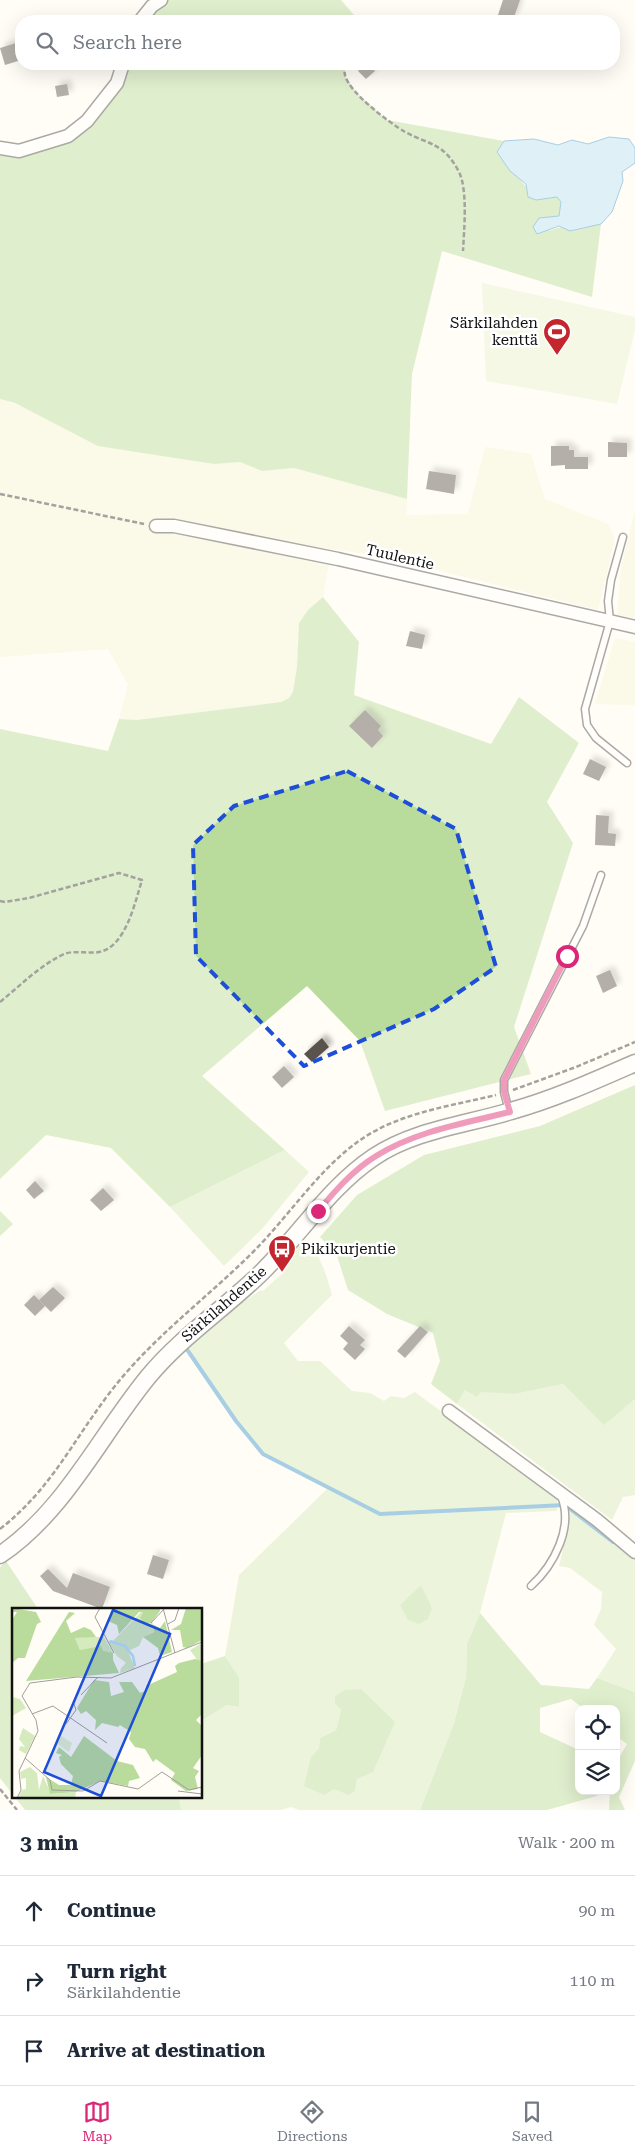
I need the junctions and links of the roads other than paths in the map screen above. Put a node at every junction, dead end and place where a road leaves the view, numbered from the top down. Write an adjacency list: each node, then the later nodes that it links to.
1 (161, 0): 2 (street)
2 (145, 15)
3 (121, 70): 4 (street)
4 (0, 148)
5 (156, 526): 7 (street, Tuulentie)
6 (624, 537): 7 (lane)
7 (610, 621): 8 (street, Tuulentie); 9 (lane)
8 (635, 626)
9 (627, 763)
10 (601, 875): 12 (lane)
11 (635, 1063): 12 (street, Särkilahdentie)
12 (510, 1112): 16 (street, Särkilahdentie)
13 (449, 1411): 14 (street)
14 (560, 1493): 15 (street); 17 (lane)
15 (635, 1552)
16 (0, 1556)
17 (531, 1586)

